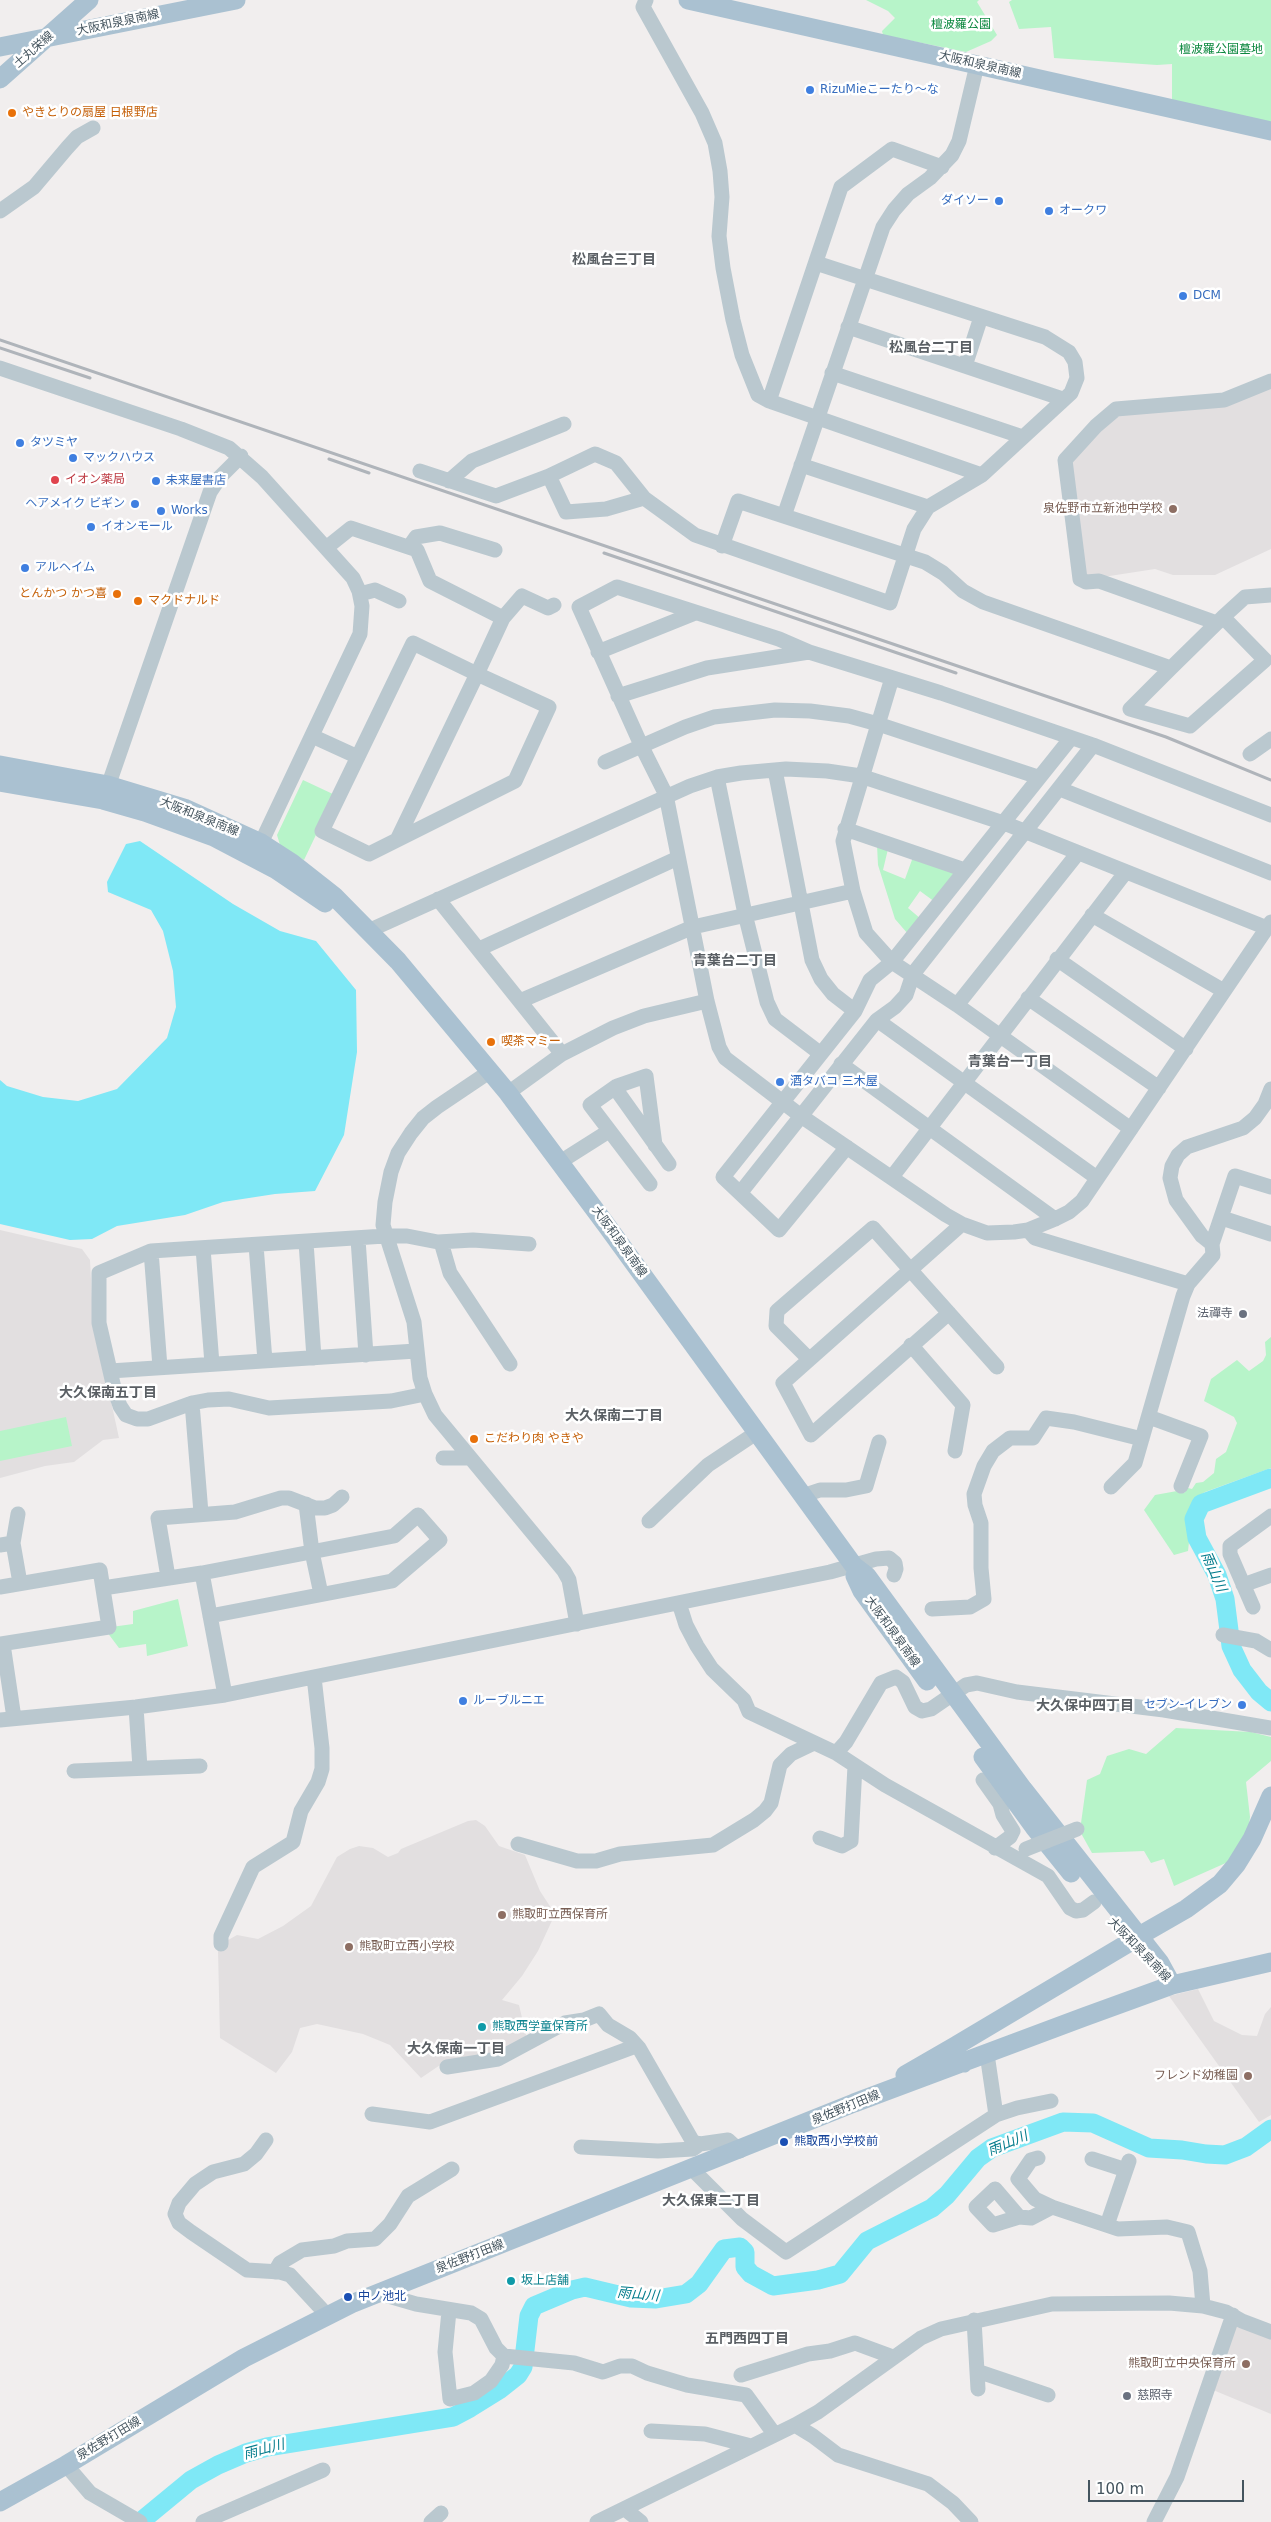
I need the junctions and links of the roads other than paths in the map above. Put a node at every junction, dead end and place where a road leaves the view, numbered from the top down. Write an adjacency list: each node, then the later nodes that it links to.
1 (236, 0): 5 (main road, 大阪和泉泉南線)
2 (646, 0): 22 (street)
3 (688, 0): 7 (main road, 大阪和泉泉南線)
4 (79, 3): 5 (main road, 土丸栄線)
5 (48, 38): 6 (main road, 大阪和泉泉南線); 8 (main road, 土丸栄線)
6 (0, 47)
7 (977, 65): 10 (main road, 大阪和泉泉南線); 11 (street)
8 (0, 79)
9 (93, 128): 12 (street)
10 (1271, 131)
11 (942, 167): 13 (street); 14 (street)
12 (0, 211)
13 (816, 263): 14 (street); 22 (street)
14 (864, 278): 15 (street); 16 (street)
15 (980, 317): 17 (street); 21 (street)
16 (848, 327): 17 (street); 19 (street)
17 (965, 366): 21 (street)
18 (0, 368): 26 (street)
19 (832, 373): 23 (street); 25 (street)
20 (1271, 380): 46 (street)
21 (1063, 399): 25 (street)
22 (769, 401): 23 (street)
23 (817, 419): 27 (street); 29 (street)
24 (564, 424): 31 (street)
25 (1022, 437): 29 (street)
26 (241, 456): 37 (street); 69 (street)
27 (801, 465): 33 (street); 34 (street)
28 (420, 471): 31 (street)
29 (982, 475): 33 (street)
30 (549, 476): 31 (street); 32 (street); 32 (street)
31 (449, 481)
32 (644, 498): 35 (street)
33 (928, 508): 39 (street)
34 (784, 516): 35 (street); 39 (street)
35 (722, 546): 39 (street)
36 (408, 547): 37 (street); 38 (street); 45 (street)
37 (326, 548): 40 (street)
38 (495, 550)
39 (905, 555): 49 (street)
40 (360, 594): 42 (street); 54 (street)
41 (1271, 594): 46 (street)
42 (399, 601)
43 (554, 605): 45 (street)
44 (695, 613): 47 (street); 47 (street); 48 (street)
45 (503, 618): 50 (street)
46 (1220, 620): 49 (street); 49 (street)
47 (598, 652): 52 (street)
48 (809, 652): 51 (street); 52 (street)
49 (1170, 668)
50 (477, 674): 60 (street); 75 (street); 75 (street)
51 (892, 678): 53 (street); 55 (street)
52 (618, 696): 58 (street)
53 (878, 724): 58 (street); 64 (street); 66 (street)
54 (312, 736): 60 (street); 76 (street)
55 (1071, 738): 57 (street); 66 (street)
56 (1271, 739): 59 (street)
57 (1093, 745): 68 (street); 71 (street)
58 (641, 746): 61 (street); 70 (street)
59 (1250, 754)
60 (358, 757): 75 (street)
61 (605, 762)
62 (0, 765): 69 (main road, 大阪和泉泉南線)
63 (775, 770): 64 (street); 65 (street); 84 (street)
64 (861, 776): 72 (street); 73 (street)
65 (717, 777): 70 (street); 85 (street)
66 (1038, 778): 72 (street)
67 (0, 782): 69 (main road, 大阪和泉泉南線)
68 (1060, 789): 74 (street); 81 (street)
69 (106, 792): 76 (main road, 大阪和泉泉南線); 89 (main road, 大阪和泉泉南線)
70 (666, 795): 78 (street); 83 (street)
71 (1271, 815)
72 (1004, 823): 74 (street); 79 (street)
73 (845, 829): 79 (street); 82 (street)
74 (1026, 833): 77 (street); 93 (street)
75 (397, 840)
76 (261, 843): 89 (main road, 大阪和泉泉南線)
77 (1078, 853): 80 (street); 98 (street)
78 (678, 858): 88 (street); 90 (street)
79 (965, 870): 92 (street)
80 (1125, 873): 86 (street); 87 (street)
81 (1271, 873)
82 (853, 891): 84 (street); 92 (street)
83 (438, 899): 89 (street); 90 (street)
84 (801, 903): 85 (street); 99 (street)
85 (745, 914): 88 (street); 104 (street)
86 (1092, 915): 91 (street); 94 (street)
87 (1269, 925): 94 (street)
88 (693, 927): 96 (street); 97 (street)
89 (368, 931): 106 (main road, 大阪和泉泉南線)
90 (479, 950): 96 (street)
91 (1057, 959): 95 (street); 102 (street)
92 (892, 962): 93 (street); 99 (street)
93 (913, 974): 98 (street); 100 (street)
94 (1224, 991): 102 (street)
95 (1028, 998): 101 (street); 109 (street)
96 (520, 1001): 103 (street)
97 (707, 1001): 103 (street); 112 (street)
98 (957, 1005): 101 (street)
99 (855, 1010): 104 (street)
100 (877, 1020): 105 (street); 107 (street)
101 (1000, 1035): 107 (street); 115 (street)
102 (1186, 1049): 109 (street)
103 (562, 1054): 111 (street)
104 (821, 1054): 112 (street)
105 (841, 1064): 113 (street); 114 (street)
106 (489, 1072): 111 (main road, 大阪和泉泉南線); 131 (street)
107 (964, 1081): 114 (street); 122 (street)
108 (615, 1088): 116 (street); 117 (street); 117 (street)
109 (1158, 1088): 115 (street)
110 (1271, 1089): 136 (street)
111 (508, 1093): 119 (main road, 大阪和泉泉南線)
112 (784, 1101): 113 (street); 125 (street)
113 (801, 1116): 118 (street); 125 (street)
114 (929, 1127): 121 (street); 127 (street)
115 (1131, 1129): 122 (street)
116 (609, 1131): 119 (street); 123 (street)
117 (655, 1145): 120 (street)
118 (847, 1147): 121 (street); 125 (street)
119 (560, 1162): 157 (main road, 大阪和泉泉南線)
120 (669, 1164)
121 (892, 1177): 128 (street)
122 (1097, 1178): 127 (street)
123 (650, 1184)
124 (1271, 1187): 126 (street)
125 (741, 1192)
126 (1222, 1218): 130 (street); 136 (street)
127 (1055, 1219): 129 (street)
128 (962, 1224): 129 (street); 140 (street)
129 (1028, 1230): 141 (street)
130 (1271, 1234)
131 (385, 1236): 132 (street); 134 (street); 144 (street)
132 (358, 1239): 133 (street); 145 (street)
133 (306, 1242): 137 (street); 146 (street)
134 (441, 1242): 135 (street); 150 (street)
135 (529, 1244)
136 (1212, 1244): 141 (street)
137 (256, 1245): 138 (street); 148 (street)
138 (204, 1248): 139 (street); 149 (street)
139 (151, 1251): 151 (street); 153 (street)
140 (911, 1270): 142 (street); 147 (street); 147 (street)
141 (1188, 1284): 156 (street)
142 (949, 1313): 143 (street); 152 (street)
143 (911, 1345): 147 (street); 160 (street)
144 (416, 1351): 145 (street); 154 (street)
145 (366, 1355): 146 (street)
146 (314, 1358): 148 (street)
147 (809, 1359)
148 (265, 1361): 149 (street)
149 (212, 1364): 151 (street)
150 (510, 1364)
151 (160, 1367): 153 (street)
152 (997, 1367)
153 (110, 1371): 155 (street)
154 (425, 1394): 155 (street); 162 (street)
155 (192, 1403): 168 (street)
156 (1149, 1417): 158 (street); 163 (street)
157 (756, 1433): 165 (main road, 大阪和泉泉南線); 171 (street)
158 (1142, 1439): 164 (street); 186 (street)
159 (879, 1442): 165 (street)
160 (955, 1451)
161 (443, 1458): 162 (street)
162 (470, 1458): 188 (street)
163 (1182, 1486)
164 (1112, 1487)
165 (802, 1496): 174 (main road, 大阪和泉泉南線)
166 (342, 1498): 167 (street)
167 (306, 1504): 168 (street); 173 (street)
168 (201, 1513): 178 (street)
169 (18, 1514): 172 (street)
170 (1271, 1516): 180 (street)
171 (649, 1521)
172 (7, 1544): 179 (street)
173 (312, 1552): 175 (street); 183 (street); 183 (street)
174 (854, 1566): 177 (street); 184 (street); 194 (main road, 大阪和泉泉南線)
175 (202, 1573): 178 (street); 187 (street)
176 (1271, 1574): 180 (street)
177 (894, 1575)
178 (168, 1577): 182 (street)
179 (20, 1583): 181 (street); 182 (street)
180 (1243, 1585): 185 (street)
181 (0, 1587)
182 (103, 1588): 190 (street)
183 (321, 1594): 187 (street)
184 (679, 1602): 188 (street); 198 (street)
185 (1253, 1607)
186 (932, 1609)
187 (210, 1616): 193 (street)
188 (576, 1624): 192 (street)
189 (1230, 1636): 191 (street)
190 (1, 1644): 196 (street)
191 (1271, 1650)
192 (314, 1677): 193 (street); 213 (street)
193 (225, 1695): 195 (street)
194 (947, 1697): 197 (street); 199 (street); 211 (main road, 大阪和泉泉南線); 212 (main road, 大阪和泉泉南線)
195 (136, 1707): 196 (street); 202 (street)
196 (7, 1719)
197 (1271, 1728)
198 (814, 1743): 199 (street); 208 (street)
199 (836, 1754): 201 (street)
200 (200, 1766): 202 (street)
201 (855, 1766): 207 (street); 209 (street)
202 (140, 1768): 203 (street)
203 (74, 1771)
204 (983, 1780): 209 (street)
205 (1271, 1796): 212 (main road)
206 (1077, 1830): 210 (street, bridge)
207 (820, 1838)
208 (518, 1844)
209 (995, 1848): 210 (street)
210 (1022, 1854): 211 (street)
211 (1094, 1902): 212 (main road, 大阪和泉泉南線)
212 (1134, 1939): 215 (main road, 大阪和泉泉南線); 217 (main road)
213 (221, 1944)
214 (1271, 1962): 215 (main road, 泉佐野打田線)
215 (1172, 1984): 218 (main road, 泉佐野打田線)
216 (636, 2046): 220 (street); 223 (street); 226 (street)
217 (957, 2046): 219 (main road); 222 (main road)
218 (987, 2054): 219 (main road, 泉佐野打田線); 224 (street)
219 (964, 2064): 222 (main road, 泉佐野打田線)
220 (446, 2067)
221 (1051, 2101): 224 (street)
222 (854, 2104): 228 (main road, 泉佐野打田線)
223 (372, 2114)
224 (996, 2115): 232 (street)
225 (266, 2140): 236 (street)
226 (700, 2144): 227 (street); 228 (street)
227 (581, 2147)
228 (740, 2151): 232 (main road, 泉佐野打田線)
229 (1038, 2158): 233 (street)
230 (1092, 2159): 235 (street)
231 (452, 2169): 236 (street)
232 (692, 2170): 237 (main road, 泉佐野打田線)
233 (1052, 2207): 234 (street); 235 (street)
234 (1019, 2217)
235 (1107, 2225): 238 (street)
236 (276, 2272): 240 (street)
237 (378, 2293): 239 (street); 240 (main road, 泉佐野打田線)
238 (1203, 2306): 241 (street); 242 (street)
239 (449, 2311): 244 (street); 244 (street)
240 (327, 2315): 254 (main road, 泉佐野打田線)
241 (1233, 2315): 243 (street); 263 (street)
242 (974, 2320): 245 (street); 246 (street)
243 (1271, 2332)
244 (511, 2356): 252 (street)
245 (893, 2357): 247 (street); 250 (street)
246 (977, 2371): 248 (street); 249 (street)
247 (741, 2375)
248 (978, 2390)
249 (1048, 2395)
250 (795, 2425): 252 (street); 262 (street)
251 (651, 2431): 253 (street)
252 (775, 2435): 253 (street)
253 (751, 2446): 257 (street)
254 (66, 2465): 256 (main road, 泉佐野打田線); 258 (street)
255 (323, 2470): 259 (street)
256 (0, 2502)
257 (625, 2509): 260 (street); 261 (street)
258 (134, 2518)
259 (202, 2522)
260 (597, 2522)
261 (641, 2522)
262 (971, 2522)
263 (1154, 2522)

